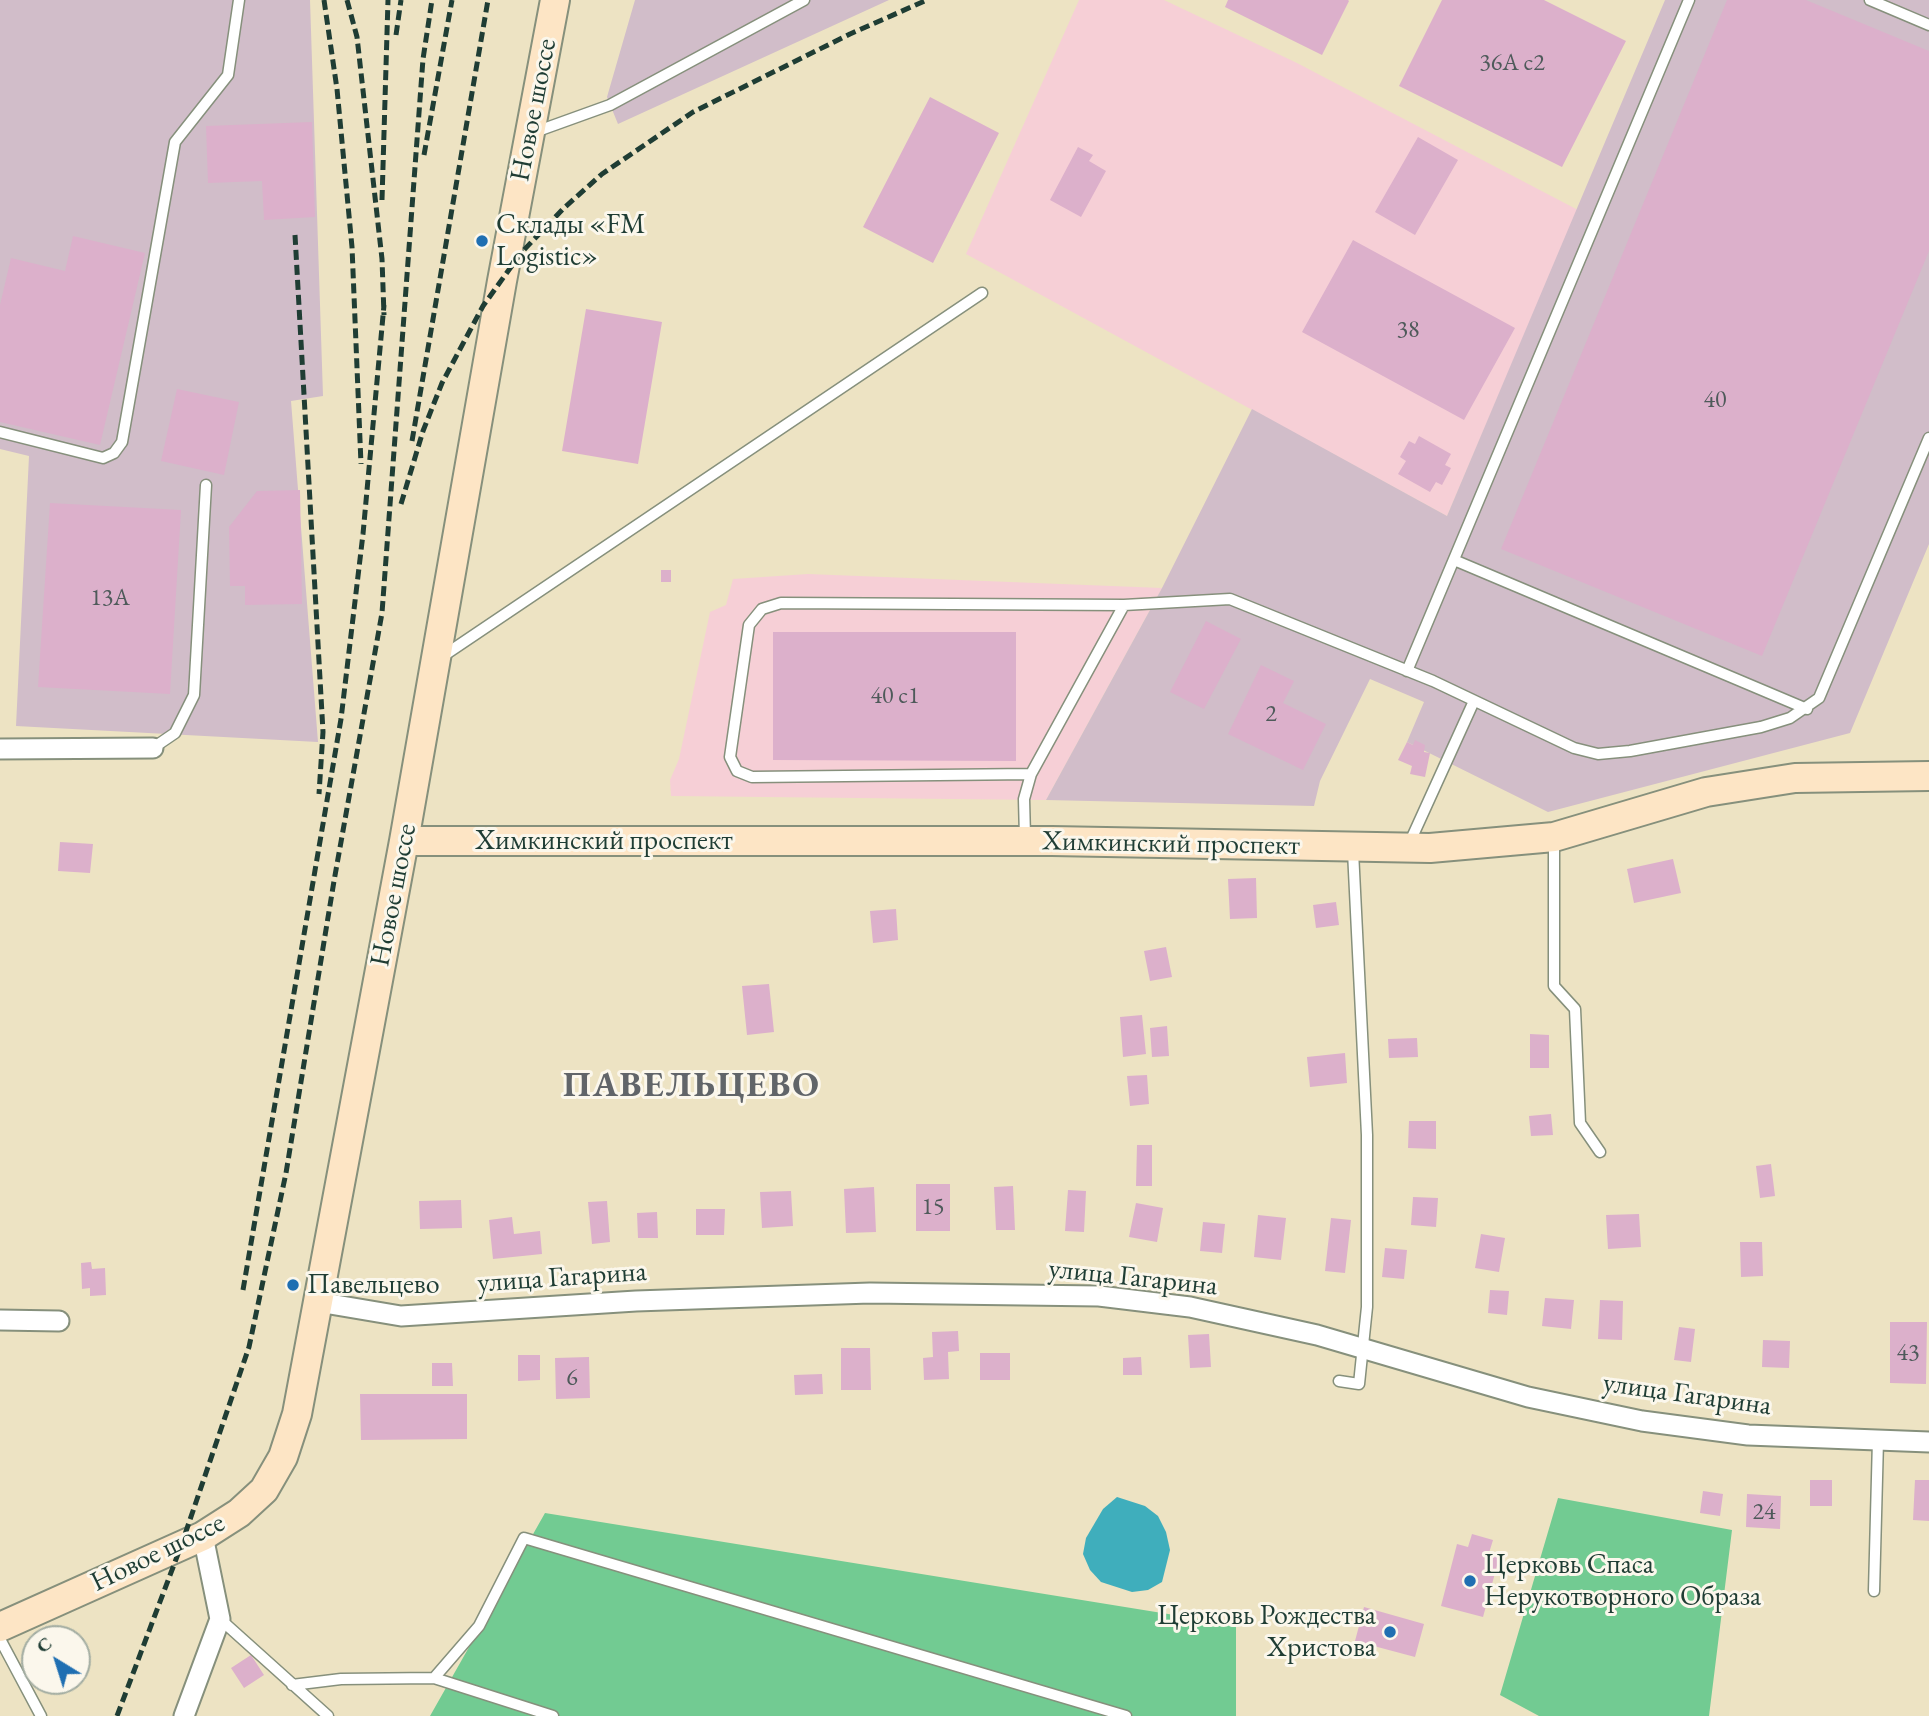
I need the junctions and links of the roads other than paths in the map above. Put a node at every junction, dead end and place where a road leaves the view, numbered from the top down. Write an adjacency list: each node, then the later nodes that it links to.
1 (239, 0): 9 (lane)
2 (555, 0): 7 (main road, Новое шоссе)
3 (804, 0): 7 (lane)
4 (1689, 0): 12 (lane)
5 (1870, 0): 6 (lane)
6 (1929, 25)
7 (529, 134): 14 (main road, Новое шоссе)
8 (982, 293): 14 (lane)
9 (0, 432)
10 (1929, 438): 17 (lane)
11 (206, 485): 18 (lane)
12 (1454, 560): 15 (lane); 17 (lane)
13 (1124, 605): 15 (lane); 20 (lane); 20 (lane)
14 (436, 660): 23 (main road, Новое шоссе)
15 (1407, 671): 16 (lane)
16 (1474, 701): 17 (lane); 26 (lane)
17 (1807, 709)
18 (153, 748): 19 (street)
19 (0, 749)
20 (1031, 774): 24 (lane)
21 (1929, 776): 22 (main road, Химкинский проспект)
22 (1554, 837): 26 (main road, Химкинский проспект); 27 (lane)
23 (404, 841): 24 (main road, Химкинский проспект); 28 (main road, Новое шоссе)
24 (1025, 841): 25 (main road, Химкинский проспект)
25 (1353, 846): 26 (main road, Химкинский проспект); 31 (lane)
26 (1407, 848)
27 (1600, 1152)
28 (318, 1302): 31 (street, улица Гагарина); 35 (main road, Новое шоссе)
29 (0, 1320): 30 (street)
30 (59, 1321)
31 (1363, 1349): 32 (lane); 33 (street, улица Гагарина)
32 (1339, 1381)
33 (1878, 1440): 34 (street, улица Гагарина); 36 (lane)
34 (1929, 1442)
35 (203, 1536): 37 (street); 38 (main road, Новое шоссе)
36 (1874, 1591)
37 (220, 1619): 41 (lane); 43 (street)
38 (0, 1627)
39 (0, 1639): 42 (lane)
40 (434, 1678): 41 (lane); 45 (lane); 46 (lane)
41 (292, 1685): 44 (lane)
42 (41, 1716)
43 (184, 1716)
44 (328, 1716)
45 (553, 1716)
46 (1126, 1716)

